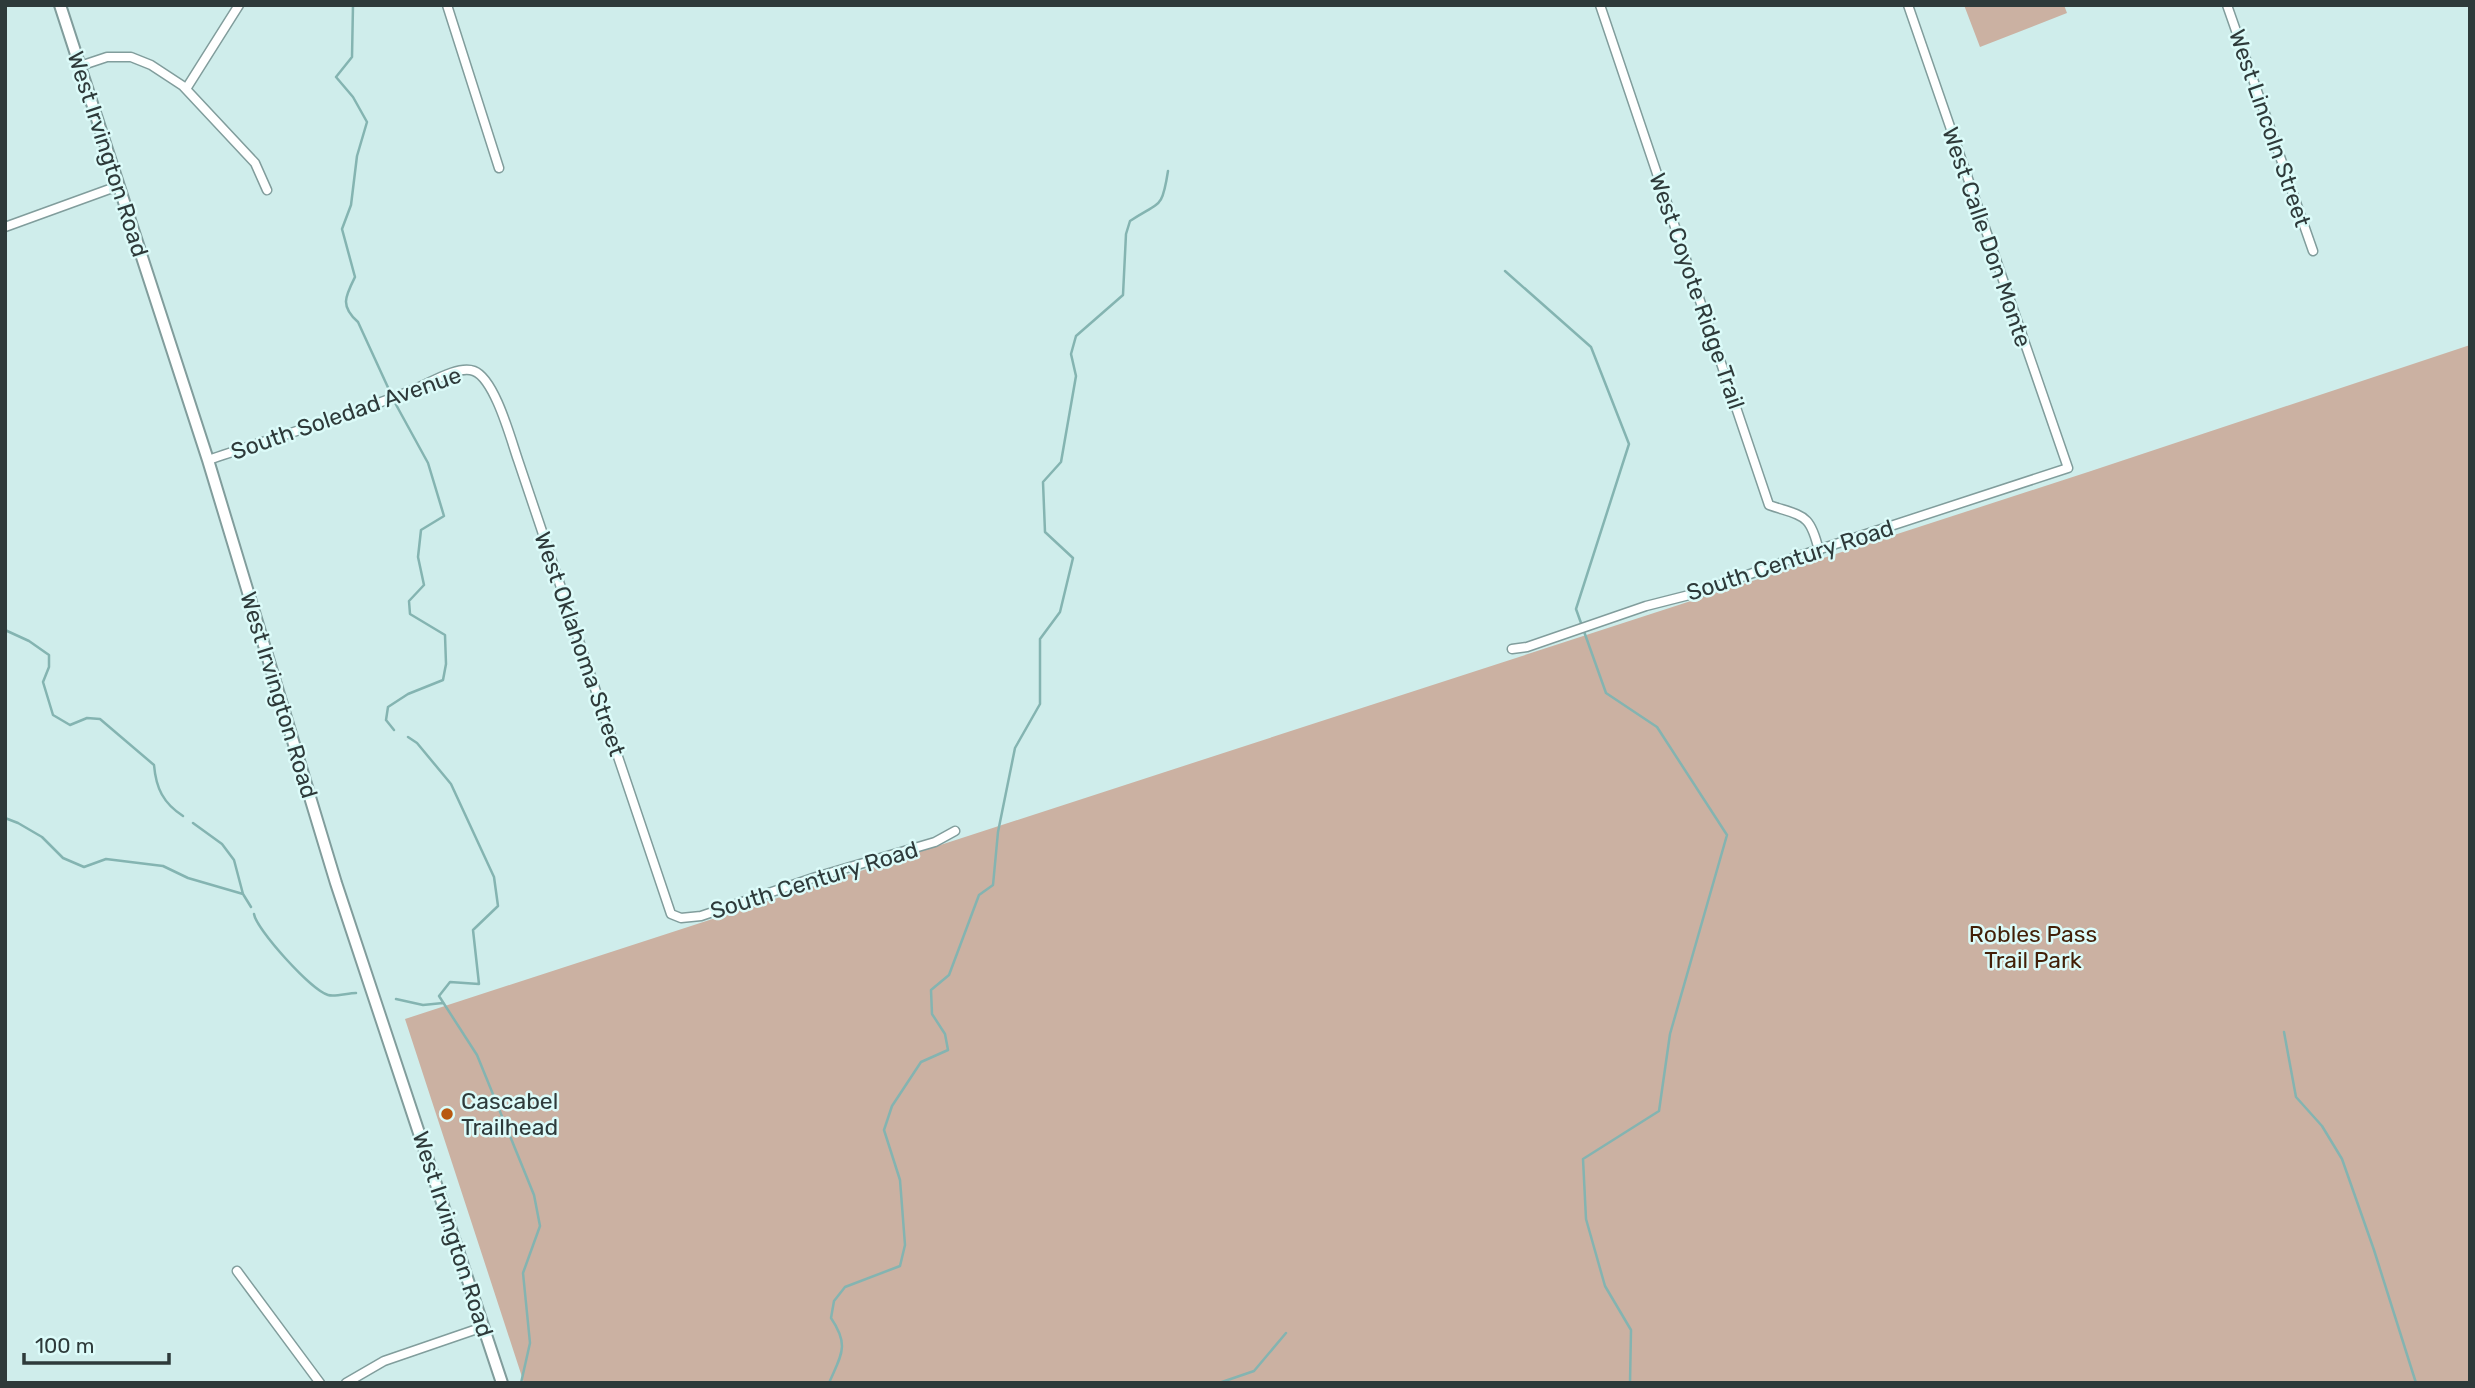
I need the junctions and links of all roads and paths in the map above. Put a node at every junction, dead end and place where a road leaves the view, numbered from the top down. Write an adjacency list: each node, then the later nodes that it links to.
1 (60, 5): 7 (main road, West Irvington Road)
2 (239, 5): 8 (street)
3 (447, 5): 9 (street)
4 (1600, 5): 17 (street, West Coyote Ridge Trail)
5 (1908, 5): 16 (street, West Calle Don Monte)
6 (2227, 5): 13 (street, West Lincoln Street)
7 (79, 66): 8 (street); 10 (main road, West Irvington Road)
8 (186, 89): 11 (street)
9 (499, 168)
10 (118, 186): 12 (street); 15 (main road, West Irvington Road)
11 (267, 190)
12 (5, 227)
13 (2313, 251)
14 (483, 376): 15 (street, South Soledad Avenue); 20 (street, West Oklahoma Street)
15 (208, 460): 22 (main road, West Irvington Road)
16 (2067, 468): 17 (street, South Century Road)
17 (1819, 551): 18 (street, South Century Road)
18 (1512, 649)
19 (955, 831): 20 (street, South Century Road)
20 (671, 914)
21 (237, 1271): 23 (street)
22 (483, 1326): 24 (street); 25 (main road, West Irvington Road)
23 (320, 1383)
24 (346, 1383)
25 (502, 1383)

